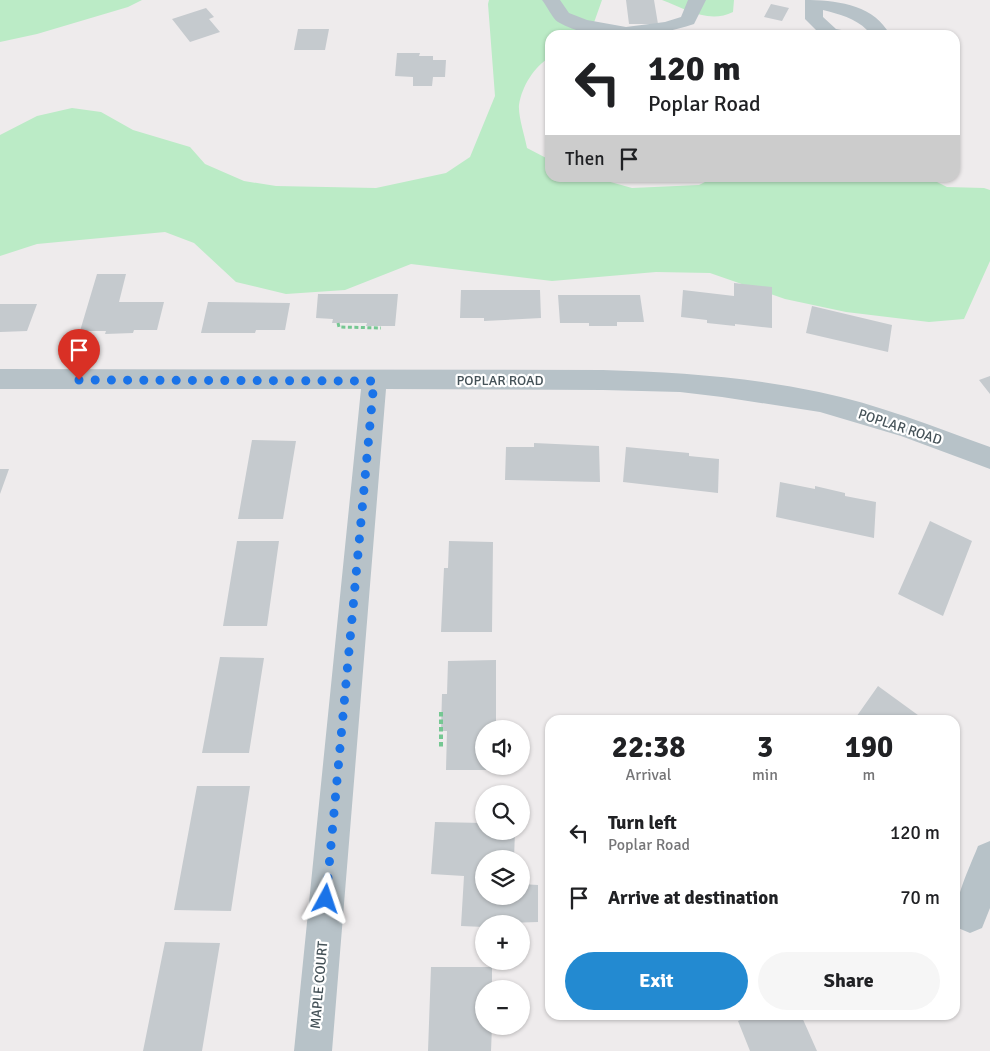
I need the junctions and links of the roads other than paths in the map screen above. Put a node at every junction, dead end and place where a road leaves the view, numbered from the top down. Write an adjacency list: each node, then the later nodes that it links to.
1 (551, 0): 4 (street)
2 (697, 0): 5 (street)
3 (814, 1): 6 (street); 7 (street)
4 (610, 30)
5 (644, 30)
6 (826, 30)
7 (878, 30)
8 (0, 379): 9 (street, POPLAR ROAD)
9 (374, 381): 10 (street, POPLAR ROAD); 13 (street, MAPLE COURT)
10 (990, 458)
11 (990, 858): 12 (street)
12 (970, 916)
13 (313, 1051)

